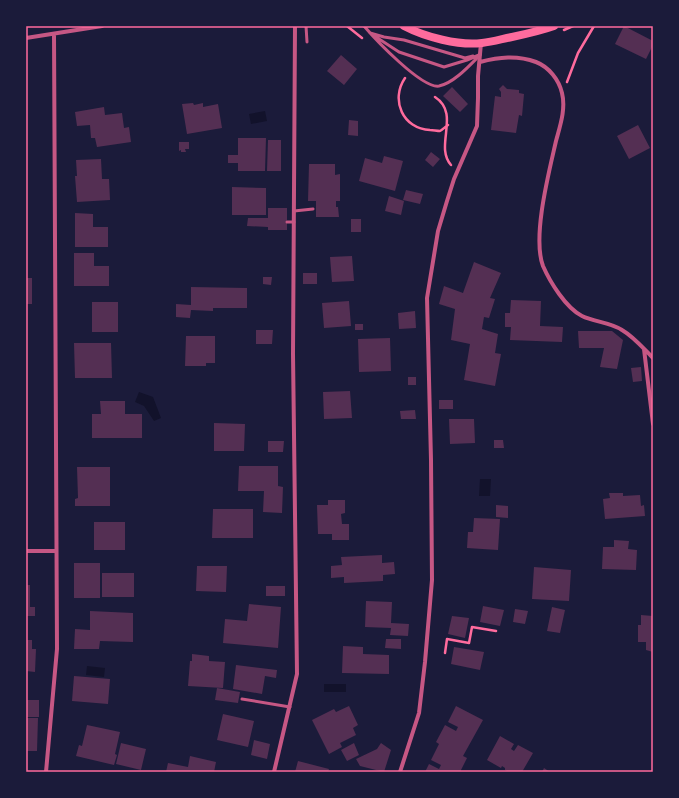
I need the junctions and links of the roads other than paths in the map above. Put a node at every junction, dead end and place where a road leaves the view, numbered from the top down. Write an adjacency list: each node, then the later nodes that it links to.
1 (102, 26): 8 (street)
2 (295, 26): 15 (street)
3 (306, 26): 10 (lane)
4 (365, 26): 7 (lane)
5 (404, 26): 11 (main road)
6 (554, 26): 11 (main road)
7 (370, 32): 12 (lane); 12 (lane); 12 (lane)
8 (54, 34): 9 (street); 22 (street)
9 (26, 38)
10 (307, 42)
11 (481, 43): 12 (street)
12 (481, 55): 13 (street)
13 (480, 62): 18 (street); 27 (street)
14 (313, 209): 15 (lane)
15 (294, 211): 17 (street)
16 (287, 222): 17 (lane)
17 (294, 222): 24 (street)
18 (644, 349): 19 (street); 20 (street)
19 (653, 358)
20 (653, 424)
21 (26, 551): 22 (street)
22 (56, 551): 25 (street)
23 (242, 699): 24 (lane)
24 (290, 707): 26 (street)
25 (46, 772)
26 (274, 772)
27 (400, 772)

